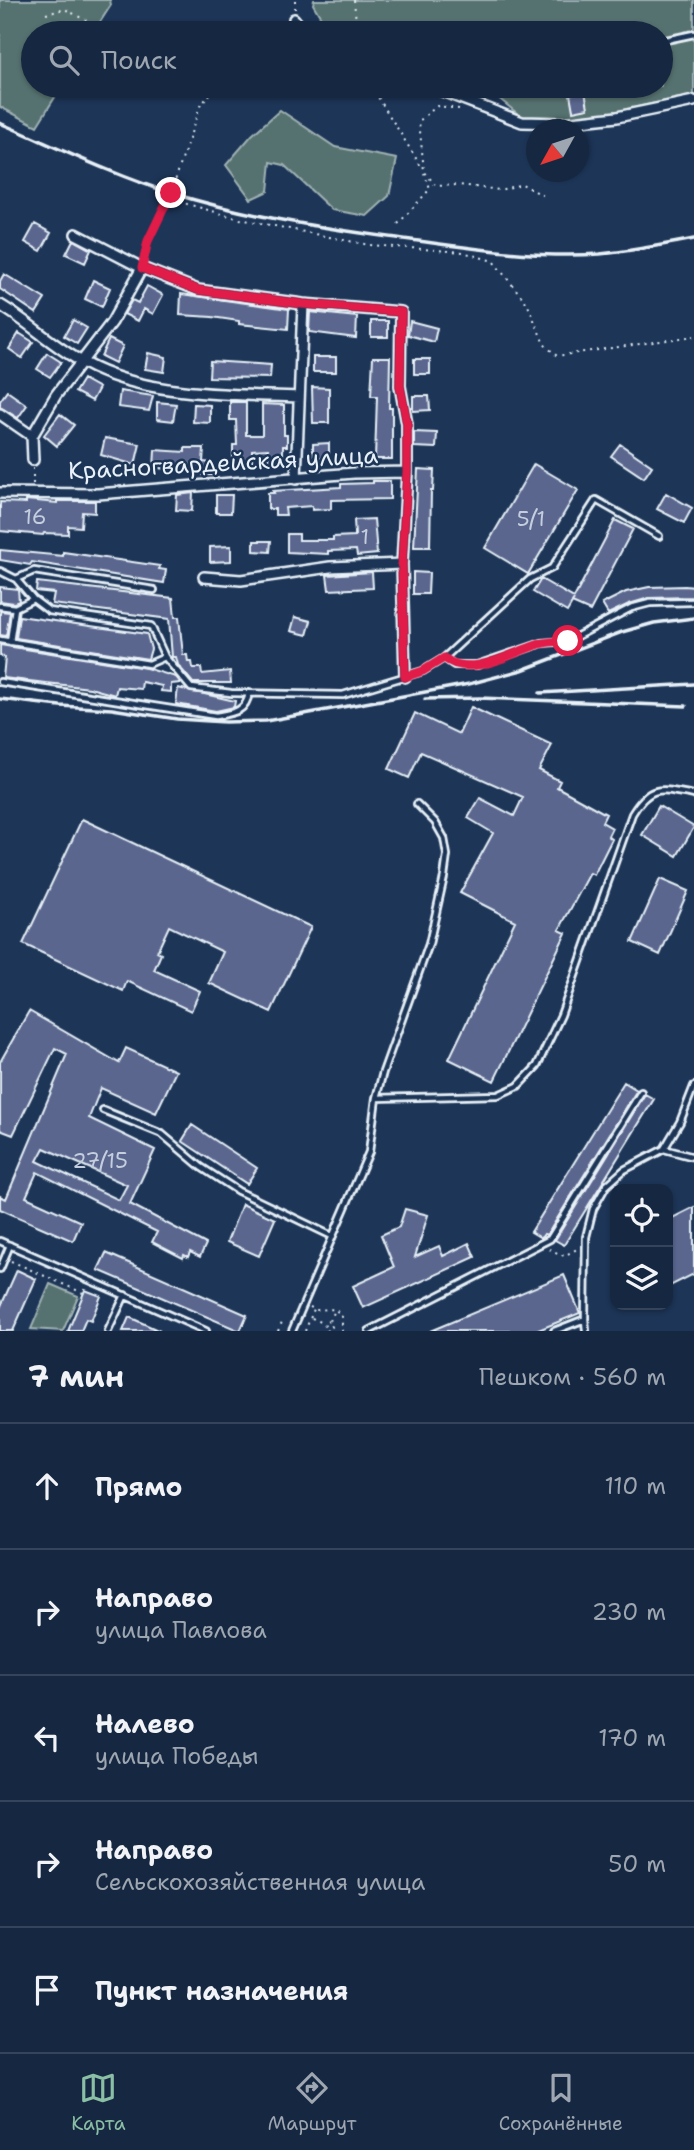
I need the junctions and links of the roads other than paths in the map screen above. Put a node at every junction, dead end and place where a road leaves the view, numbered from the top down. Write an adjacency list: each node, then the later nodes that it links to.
1 (694, 34): 2 (lane)
2 (673, 38)
3 (460, 98): 4 (street)
4 (694, 101)
5 (76, 234): 6 (street)
6 (142, 268): 7 (street); 9 (street)
7 (303, 304): 10 (street); 14 (street)
8 (0, 305): 9 (street)
9 (82, 362): 10 (street); 12 (street)
10 (299, 397): 15 (street)
11 (0, 414): 12 (street)
12 (32, 436): 13 (street)
13 (33, 460)
14 (407, 472): 15 (street, Красногвардейская улица); 18 (street)
15 (296, 479): 16 (street, Красногвардейская улица)
16 (0, 493)
17 (659, 536): 30 (lane)
18 (402, 564): 20 (street); 31 (street)
19 (0, 570): 21 (lane)
20 (204, 577)
21 (16, 579): 22 (lane); 23 (lane)
22 (154, 590)
23 (33, 599): 26 (lane); 29 (lane)
24 (694, 602): 30 (lane)
25 (0, 606): 26 (lane)
26 (15, 608): 28 (lane)
27 (0, 640): 28 (lane)
28 (10, 642): 29 (lane)
29 (165, 657): 33 (lane)
30 (444, 658): 31 (lane)
31 (405, 677): 33 (lane)
32 (0, 682): 33 (lane)
33 (249, 693)
34 (694, 795): 38 (lane)
35 (417, 804): 38 (lane)
36 (694, 1086): 40 (lane)
37 (641, 1092): 51 (lane)
38 (376, 1098): 42 (lane)
39 (103, 1110): 42 (lane)
40 (664, 1149): 41 (lane); 47 (lane)
41 (694, 1157)
42 (332, 1236): 50 (lane)
43 (0, 1241): 44 (lane)
44 (10, 1245): 45 (lane); 46 (lane)
45 (0, 1269)
46 (125, 1295): 48 (lane); 49 (lane)
47 (585, 1320): 52 (lane); 53 (lane)
48 (108, 1331)
49 (206, 1331)
50 (292, 1331)
51 (369, 1331)
52 (554, 1331)
53 (586, 1331)

